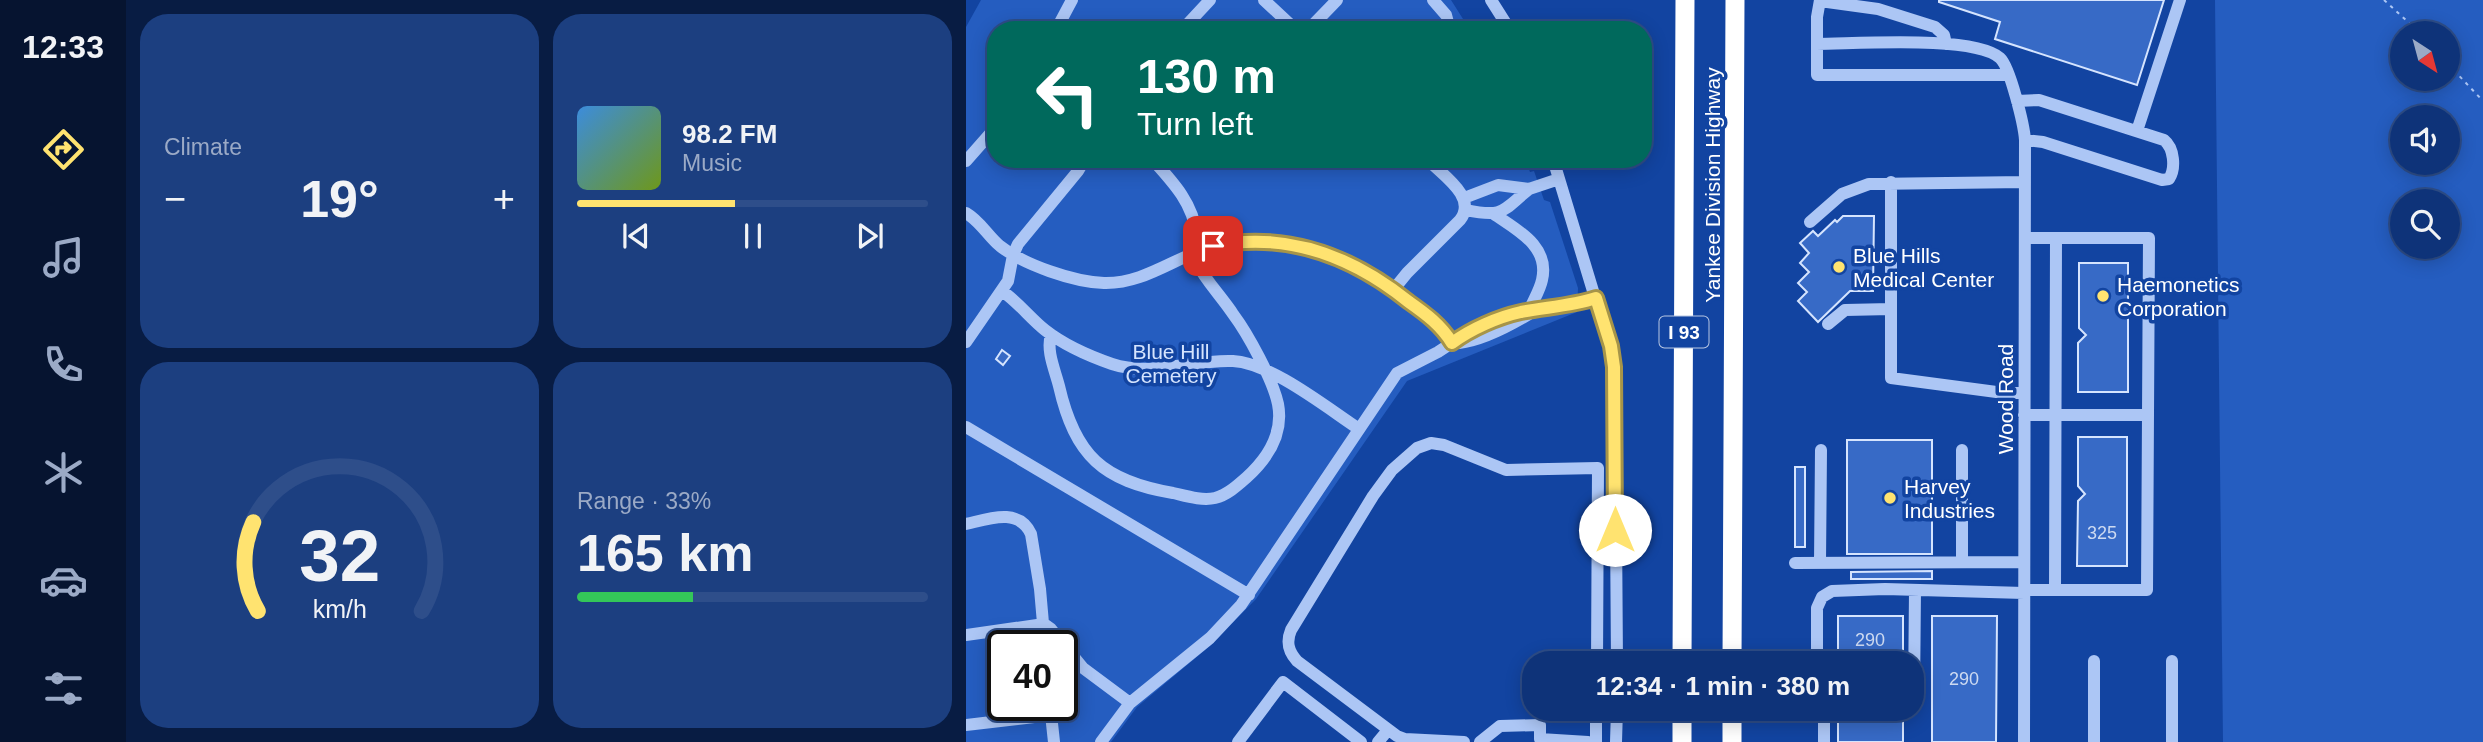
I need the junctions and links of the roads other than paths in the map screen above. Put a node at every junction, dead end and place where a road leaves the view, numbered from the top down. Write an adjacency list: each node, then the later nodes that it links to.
1 (1072, 0): 11 (street)
2 (1210, 0): 12 (street)
3 (1264, 0): 13 (street)
4 (1338, 0): 14 (street)
5 (1433, 0): 15 (street)
6 (1491, 0): 16 (street)
7 (1685, 0): 73 (highway, Yankee Division Highway / I 93)
8 (1735, 0): 74 (highway, Yankee Division Highway / I 93)
9 (1821, 0): 17 (street); 18 (street)
10 (2180, 0): 21 (street)
11 (1061, 21)
12 (1190, 21)
13 (1286, 21)
14 (1317, 21)
15 (1448, 21)
16 (1504, 21)
17 (1817, 44): 18 (street); 19 (street)
18 (1946, 44): 19 (street)
19 (2008, 75): 20 (street, Wood Road)
20 (2017, 101): 21 (street); 23 (street, Wood Road)
21 (2137, 131): 23 (street)
22 (987, 137): 24 (street)
23 (2025, 140): 31 (street, Wood Road)
24 (966, 161)
25 (1080, 168): 40 (street)
26 (1160, 168): 39 (street)
27 (1435, 168): 33 (street)
28 (1556, 168): 29 (street)
29 (1559, 179): 32 (street); 43 (street)
30 (1891, 182): 31 (street); 36 (street); 44 (street)
31 (2025, 182): 37 (street, Wood Road)
32 (1529, 189): 33 (street); 35 (street)
33 (1465, 204): 35 (street); 41 (street)
34 (966, 213): 40 (street)
35 (1494, 214): 45 (street)
36 (1810, 222)
37 (2025, 238): 38 (street); 51 (street, Wood Road)
38 (2056, 238): 53 (street); 54 (street)
39 (1194, 253): 40 (street); 41 (street); 50 (street)
40 (1013, 255): 42 (street)
41 (1394, 289): 49 (street)
42 (1002, 291): 47 (street); 48 (street)
43 (1596, 298): 45 (street); 72 (street)
44 (1891, 309): 46 (street); 51 (street)
45 (1532, 310): 49 (street)
46 (1828, 324)
47 (1051, 334): 50 (street); 50 (street)
48 (966, 342)
49 (1452, 343): 56 (street)
50 (1263, 369): 56 (street)
51 (2024, 393): 52 (street, Wood Road)
52 (2024, 415): 53 (street); 62 (street, Wood Road)
53 (2056, 415): 54 (street); 65 (street)
54 (2148, 415): 65 (street)
55 (966, 427): 67 (street)
56 (1359, 429): 67 (street)
57 (1821, 450): 60 (street)
58 (1962, 450): 61 (street)
59 (966, 524): 68 (street)
60 (1821, 562): 61 (street); 63 (street)
61 (1962, 562): 62 (street)
62 (2024, 562): 66 (street, Wood Road)
63 (1795, 563)
64 (1915, 590): 66 (street); 75 (street); 76 (street)
65 (2055, 590): 66 (street)
66 (2024, 591): 102 (street, Wood Road)
67 (1249, 595): 79 (street)
68 (1044, 624): 69 (street); 70 (street); 79 (street)
69 (1044, 630)
70 (966, 635)
71 (1597, 651): 88 (street)
72 (1617, 651)
73 (1682, 651)
74 (1732, 651)
75 (1817, 651)
76 (1914, 651)
77 (2094, 661): 103 (street)
78 (2172, 661): 104 (street)
79 (1130, 703): 91 (street)
80 (989, 721): 87 (street)
81 (1052, 721): 90 (street)
82 (1596, 721): 97 (street)
83 (1616, 721): 98 (street)
84 (1682, 721): 99 (highway)
85 (1732, 721): 100 (highway)
86 (1824, 721): 101 (street)
87 (966, 725)
88 (1388, 730): 94 (street); 95 (street)
89 (1488, 740): 96 (street)
90 (1054, 742)
91 (1101, 742)
92 (1238, 742): 93 (street)
93 (1361, 742)
94 (1378, 742)
95 (1464, 742)
96 (1588, 742)
97 (1596, 742)
98 (1616, 742)
99 (1682, 742)
100 (1732, 742)
101 (1824, 742)
102 (2024, 742)
103 (2094, 742)
104 (2172, 742)

